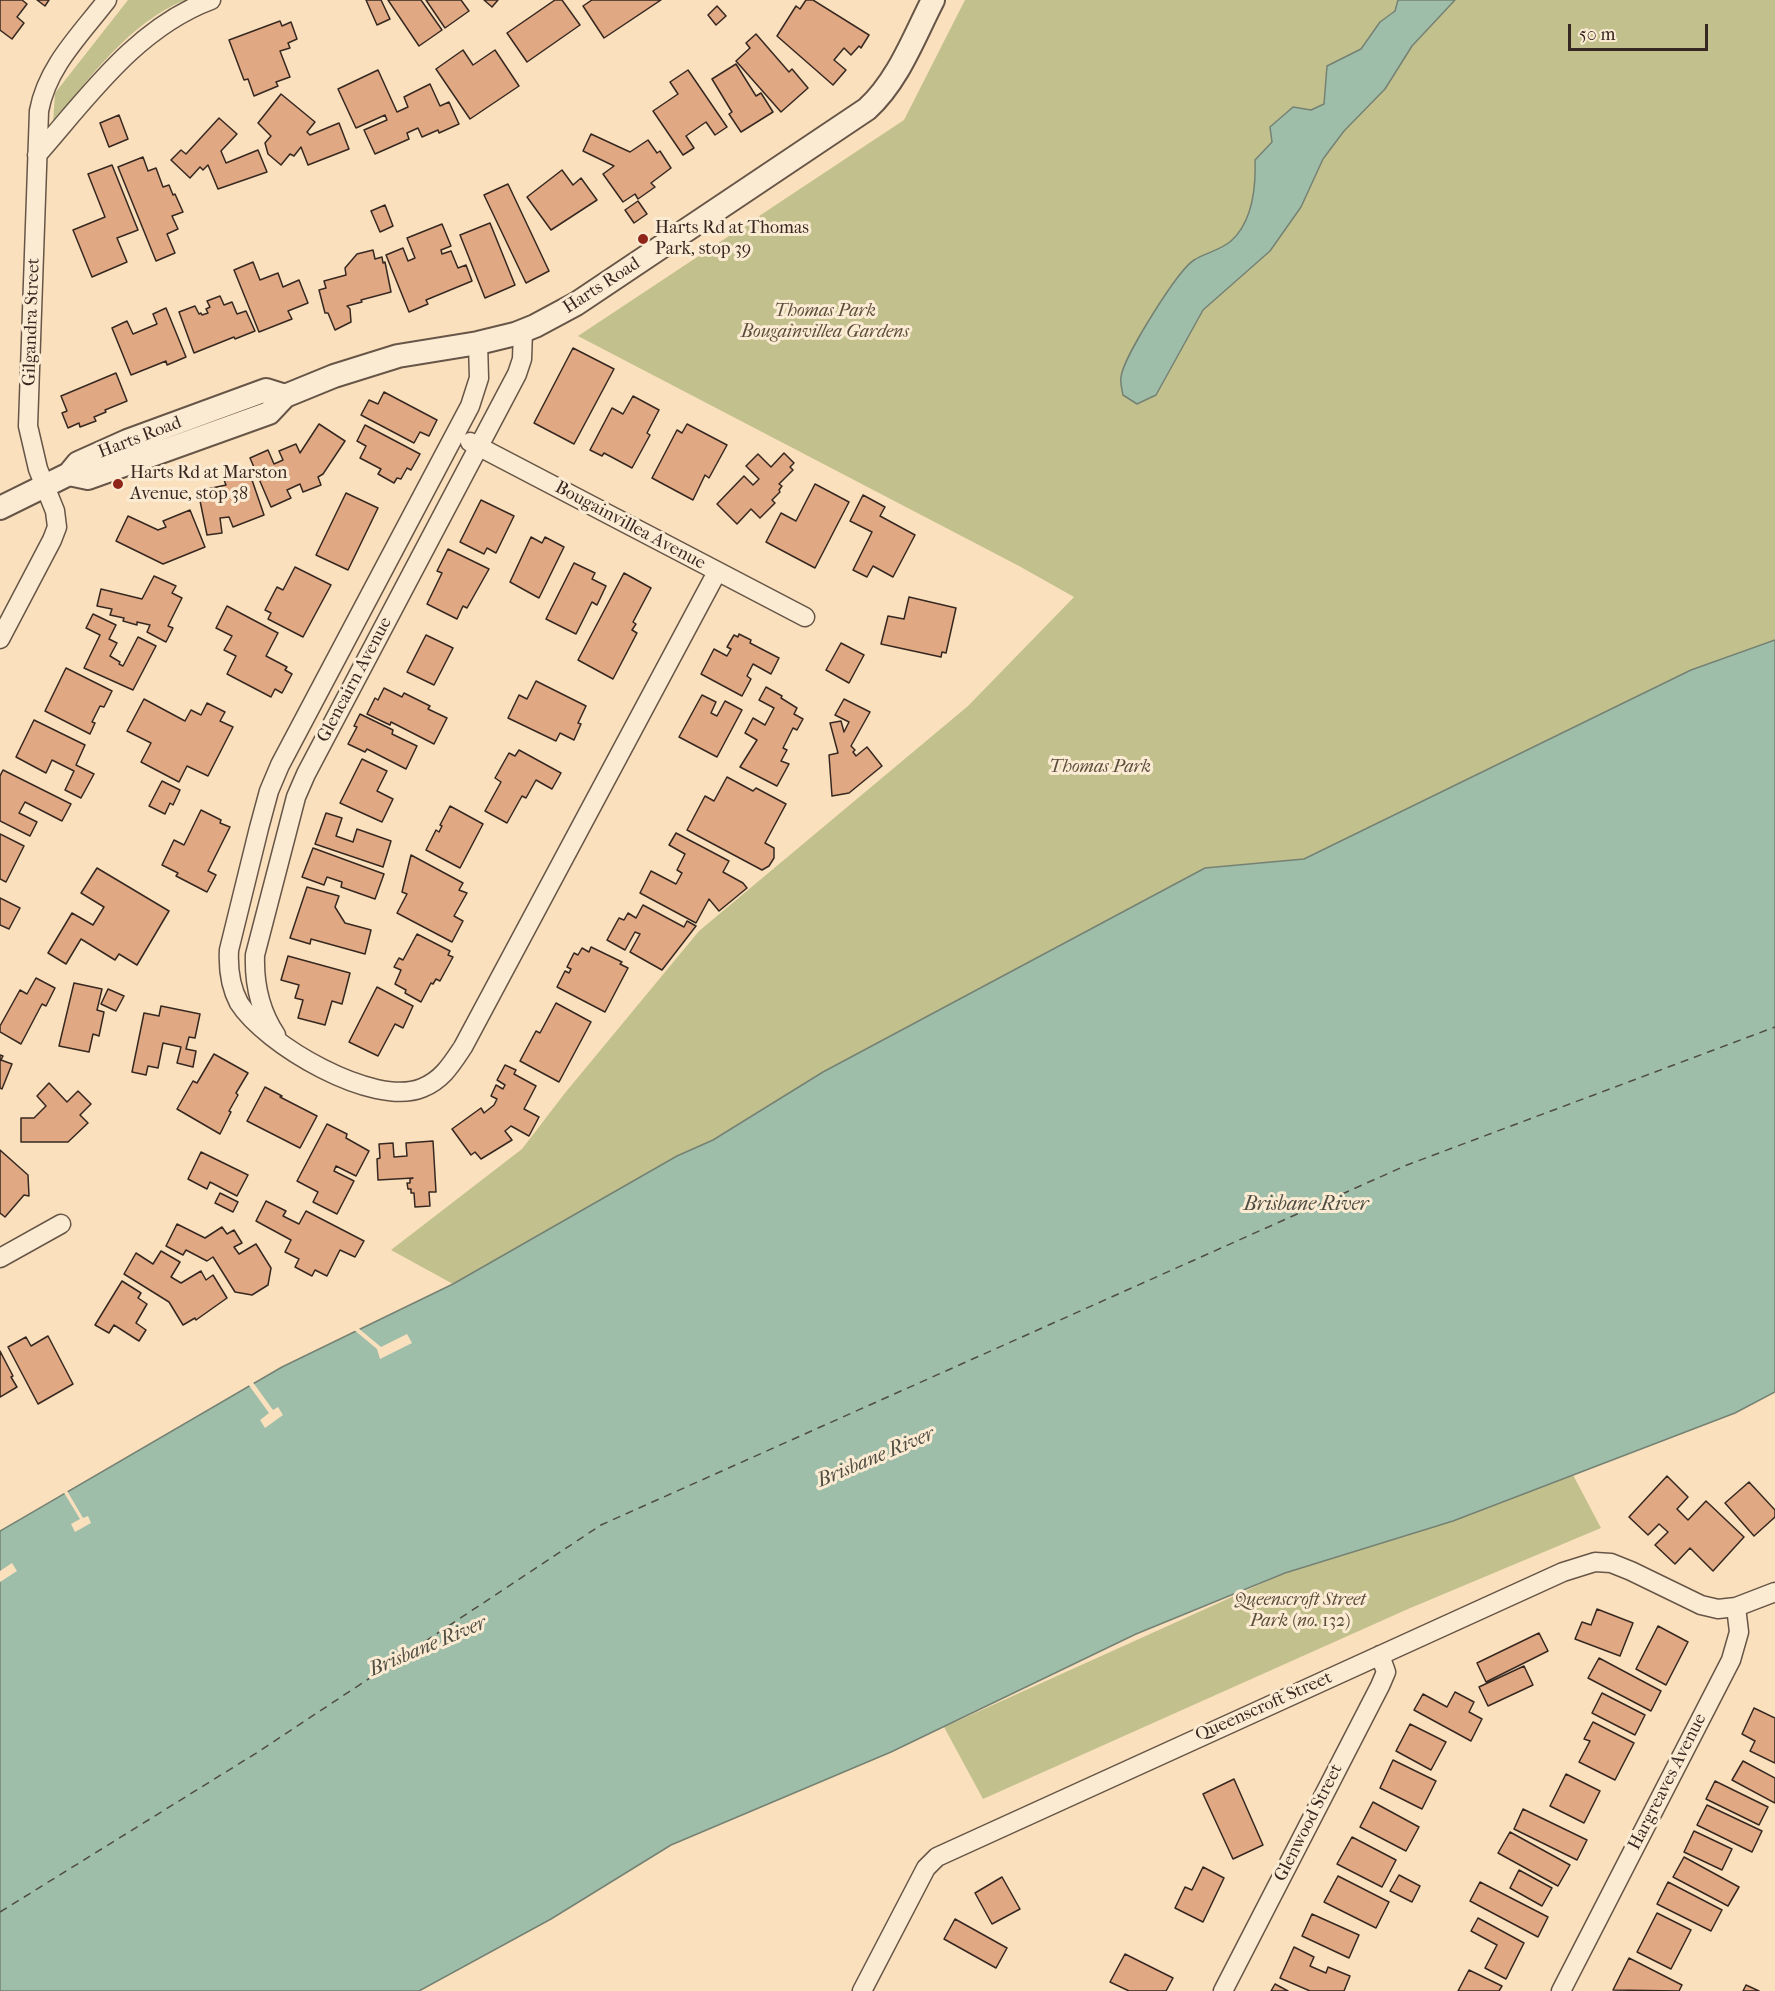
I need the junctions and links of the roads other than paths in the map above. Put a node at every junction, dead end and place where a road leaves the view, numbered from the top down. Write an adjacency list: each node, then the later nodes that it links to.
1 (107, 0): 4 (street, Gilgandra Street)
2 (211, 0): 4 (street)
3 (933, 0): 5 (street, Harts Road)
4 (37, 155): 9 (street, Gilgandra Street)
5 (523, 331): 6 (street, Harts Road); 8 (street, Glencairn Avenue)
6 (478, 343): 7 (street, Glencairn Avenue); 9 (street, Harts Road)
7 (455, 435): 8 (street, Bougainvillea Avenue); 14 (street, Glencairn Avenue)
8 (479, 447): 11 (street, Bougainvillea Avenue); 14 (street, Glencairn Avenue)
9 (45, 487): 10 (street, Harts Road); 13 (street, Gilgandra Street)
10 (0, 508)
11 (717, 572): 12 (street, Bougainvillea Avenue); 14 (street, Glencairn Avenue)
12 (805, 617)
13 (0, 639)
14 (283, 1044)
15 (61, 1224): 16 (street)
16 (0, 1258)
17 (1775, 1592): 18 (street)
18 (1736, 1607): 19 (street, Queenscroft Street); 22 (street, Hargreaves Avenue)
19 (1380, 1654): 20 (street, Queenscroft Street); 21 (street, Glenwood Street)
20 (862, 1991)
21 (1223, 1991)
22 (1562, 1991)

